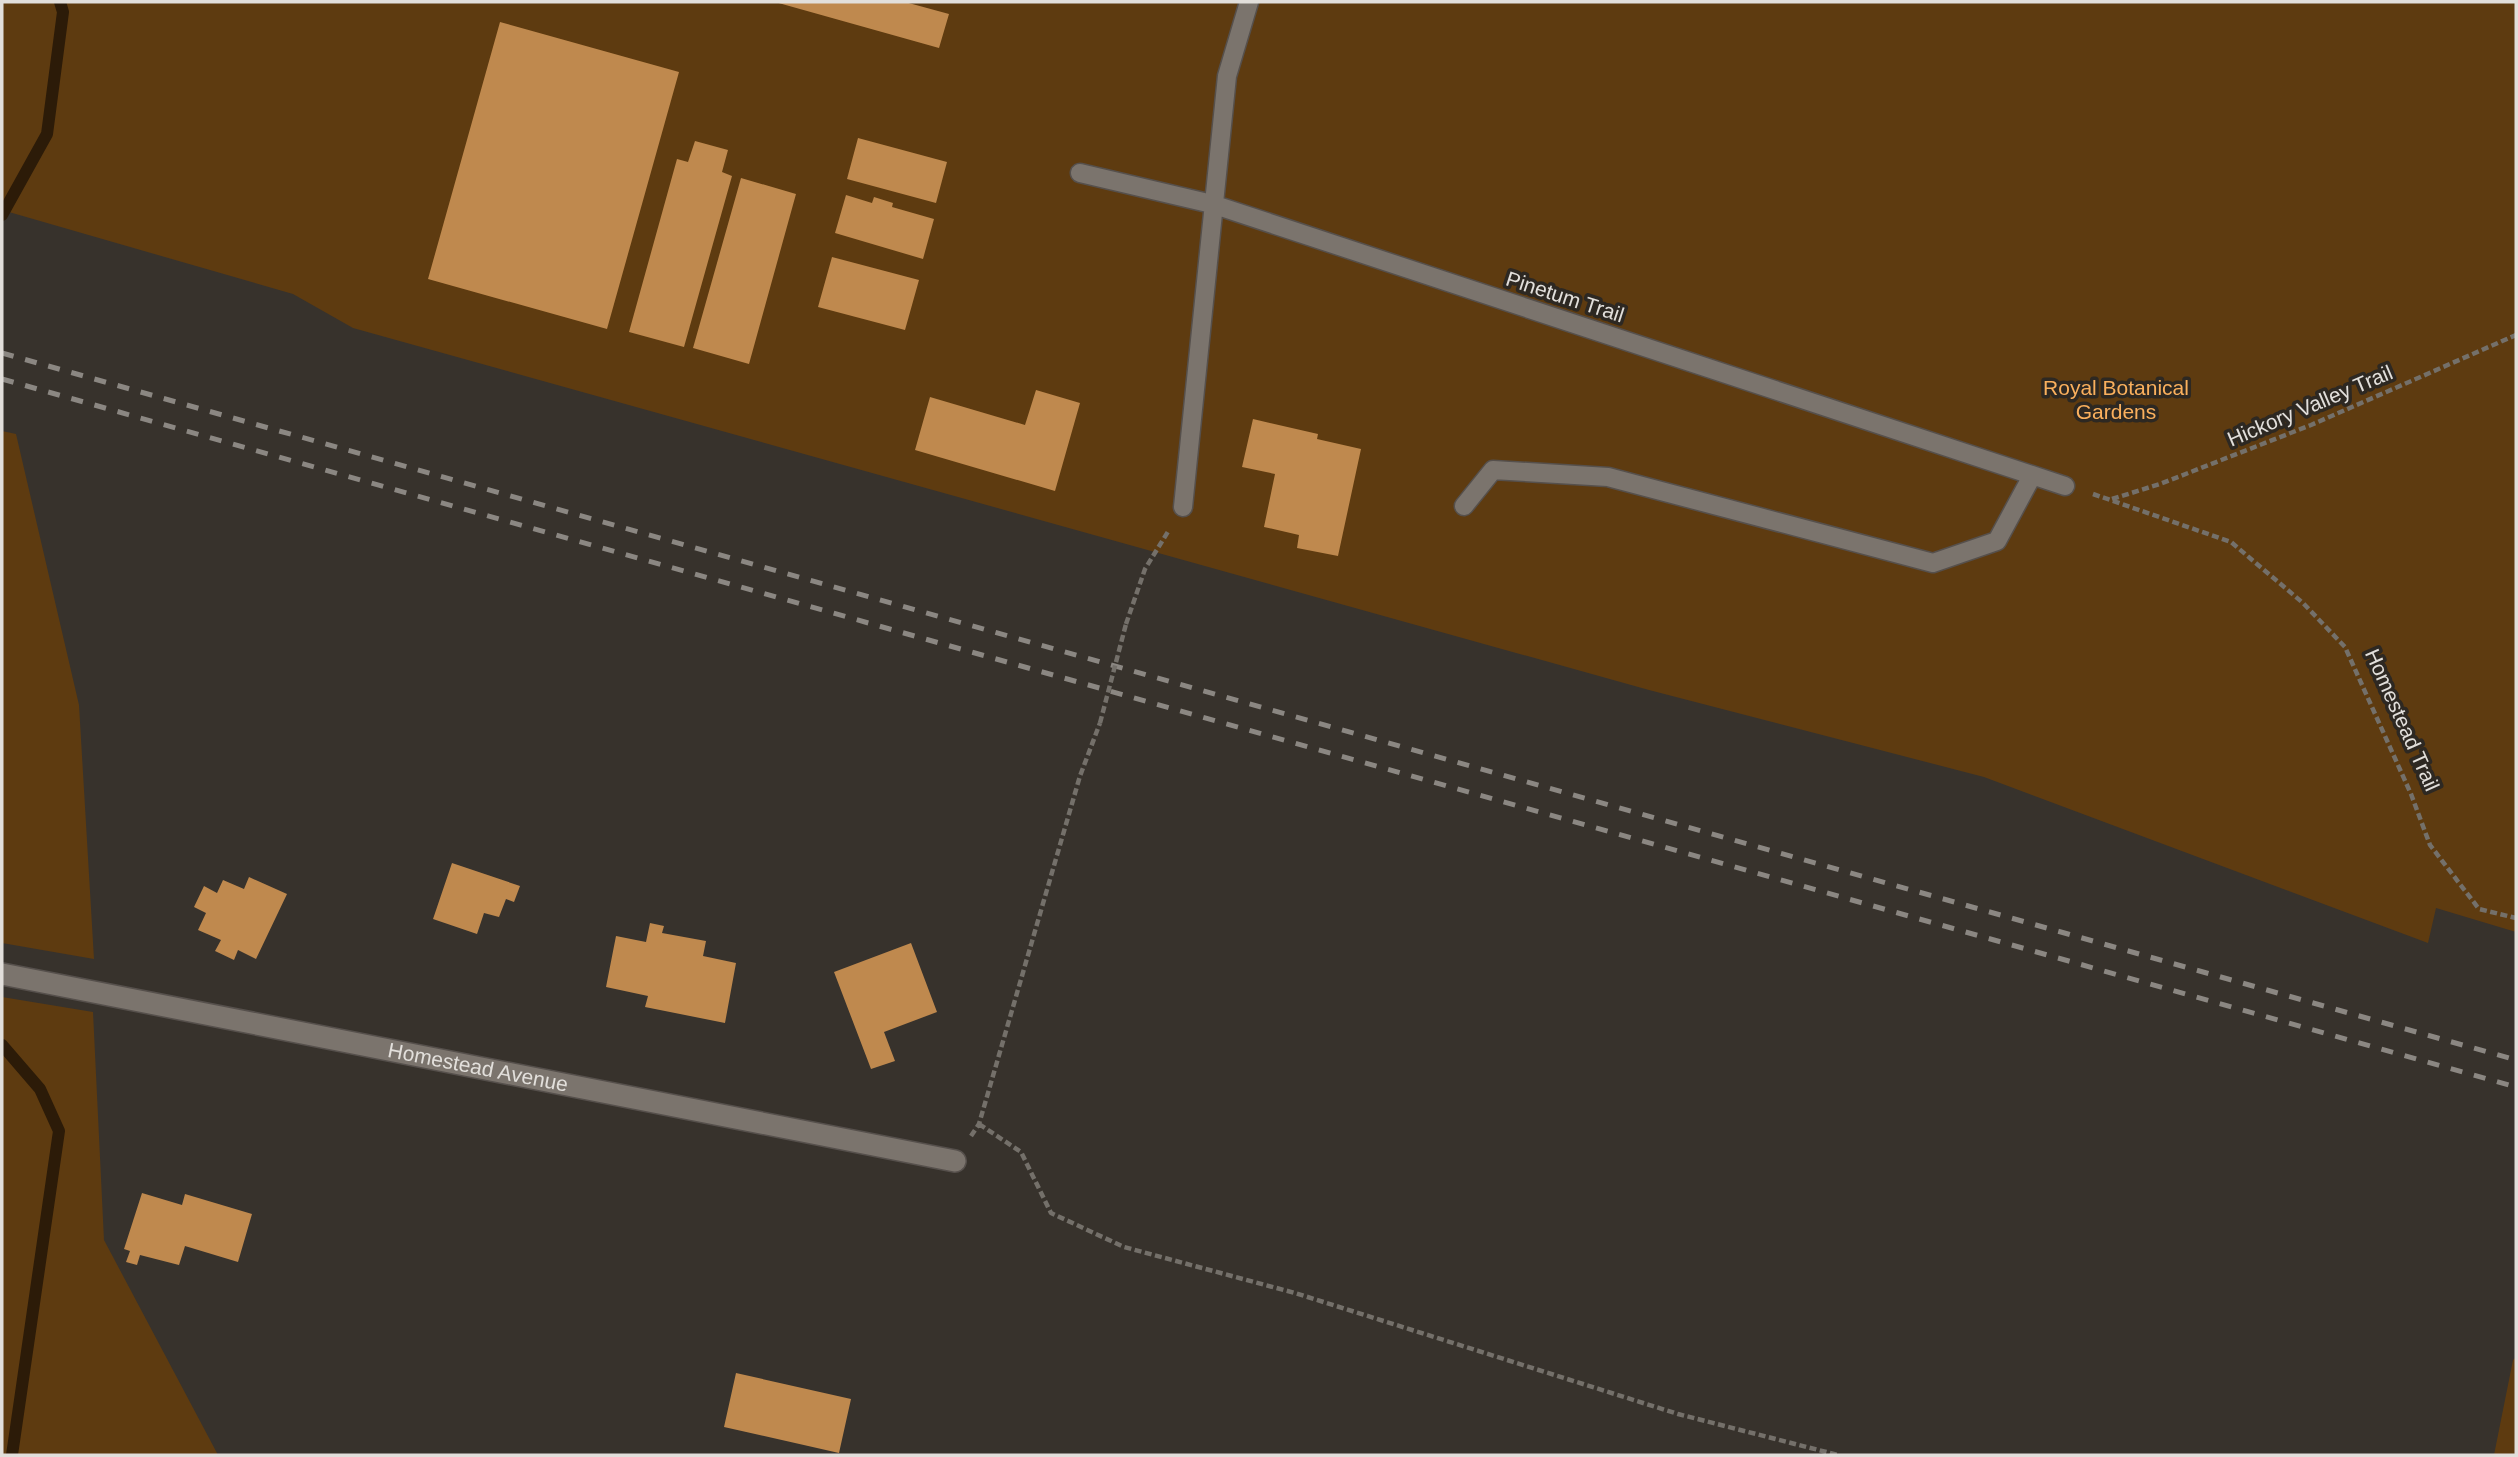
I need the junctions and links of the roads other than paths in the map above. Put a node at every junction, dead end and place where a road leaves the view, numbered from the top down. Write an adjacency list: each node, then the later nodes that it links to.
1 (1249, 2): 3 (lane)
2 (1080, 173): 3 (lane, Pinetum Trail)
3 (1212, 204): 4 (lane, Pinetum Trail); 7 (lane)
4 (2032, 477): 5 (lane); 6 (lane)
5 (2065, 486)
6 (1464, 506)
7 (1183, 507)
8 (2, 974): 9 (street, Homestead Avenue)
9 (955, 1161)

